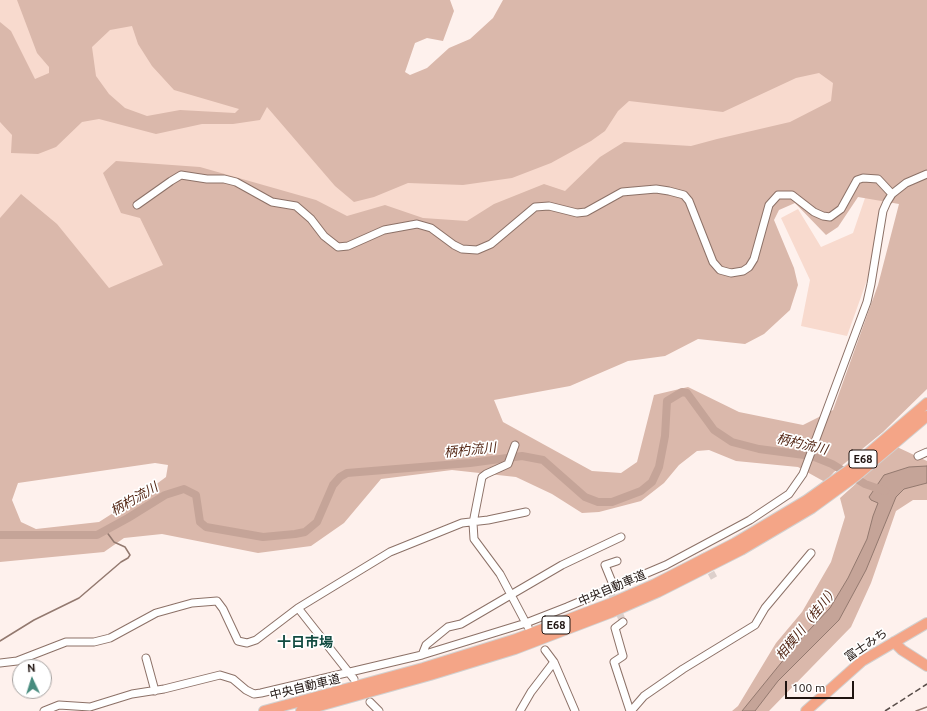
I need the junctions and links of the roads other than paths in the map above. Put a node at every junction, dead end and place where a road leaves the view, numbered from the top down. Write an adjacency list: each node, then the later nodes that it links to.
1 (927, 174): 2 (street)
2 (892, 194): 3 (street); 16 (street)
3 (137, 204)
4 (927, 403): 6 (highway, 中央自動車道 / E68)
5 (927, 416): 6 (highway, 中央自動車道 / E68)
6 (900, 433): 10 (highway, 中央自動車道 / E68)
7 (515, 445): 12 (street)
8 (927, 452): 9 (street)
9 (918, 456)
10 (831, 489): 34 (highway, 中央自動車道 / E68); 35 (highway, 中央自動車道 / E68)
11 (526, 512): 12 (street)
12 (472, 523): 17 (street); 18 (street)
13 (621, 537): 17 (street)
14 (811, 553): 39 (street)
15 (617, 561): 16 (street)
16 (611, 590): 21 (street)
17 (512, 593): 21 (street); 24 (street)
18 (298, 608): 27 (street); 29 (street)
19 (623, 622): 39 (street)
20 (927, 623): 22 (highway, 富士みち)
21 (527, 625): 24 (street)
22 (894, 642): 28 (highway); 40 (highway, 富士みち)
23 (545, 650): 26 (street)
24 (422, 655): 29 (street)
25 (146, 658): 31 (street)
26 (554, 662): 37 (street); 38 (street)
27 (0, 664)
28 (927, 666)
29 (348, 673): 30 (street); 31 (street)
30 (354, 679)
31 (155, 691): 33 (street)
32 (370, 702): 36 (street)
33 (44, 711)
34 (264, 711)
35 (301, 711)
36 (379, 711)
37 (520, 711)
38 (574, 711)
39 (630, 711)
40 (806, 711)

